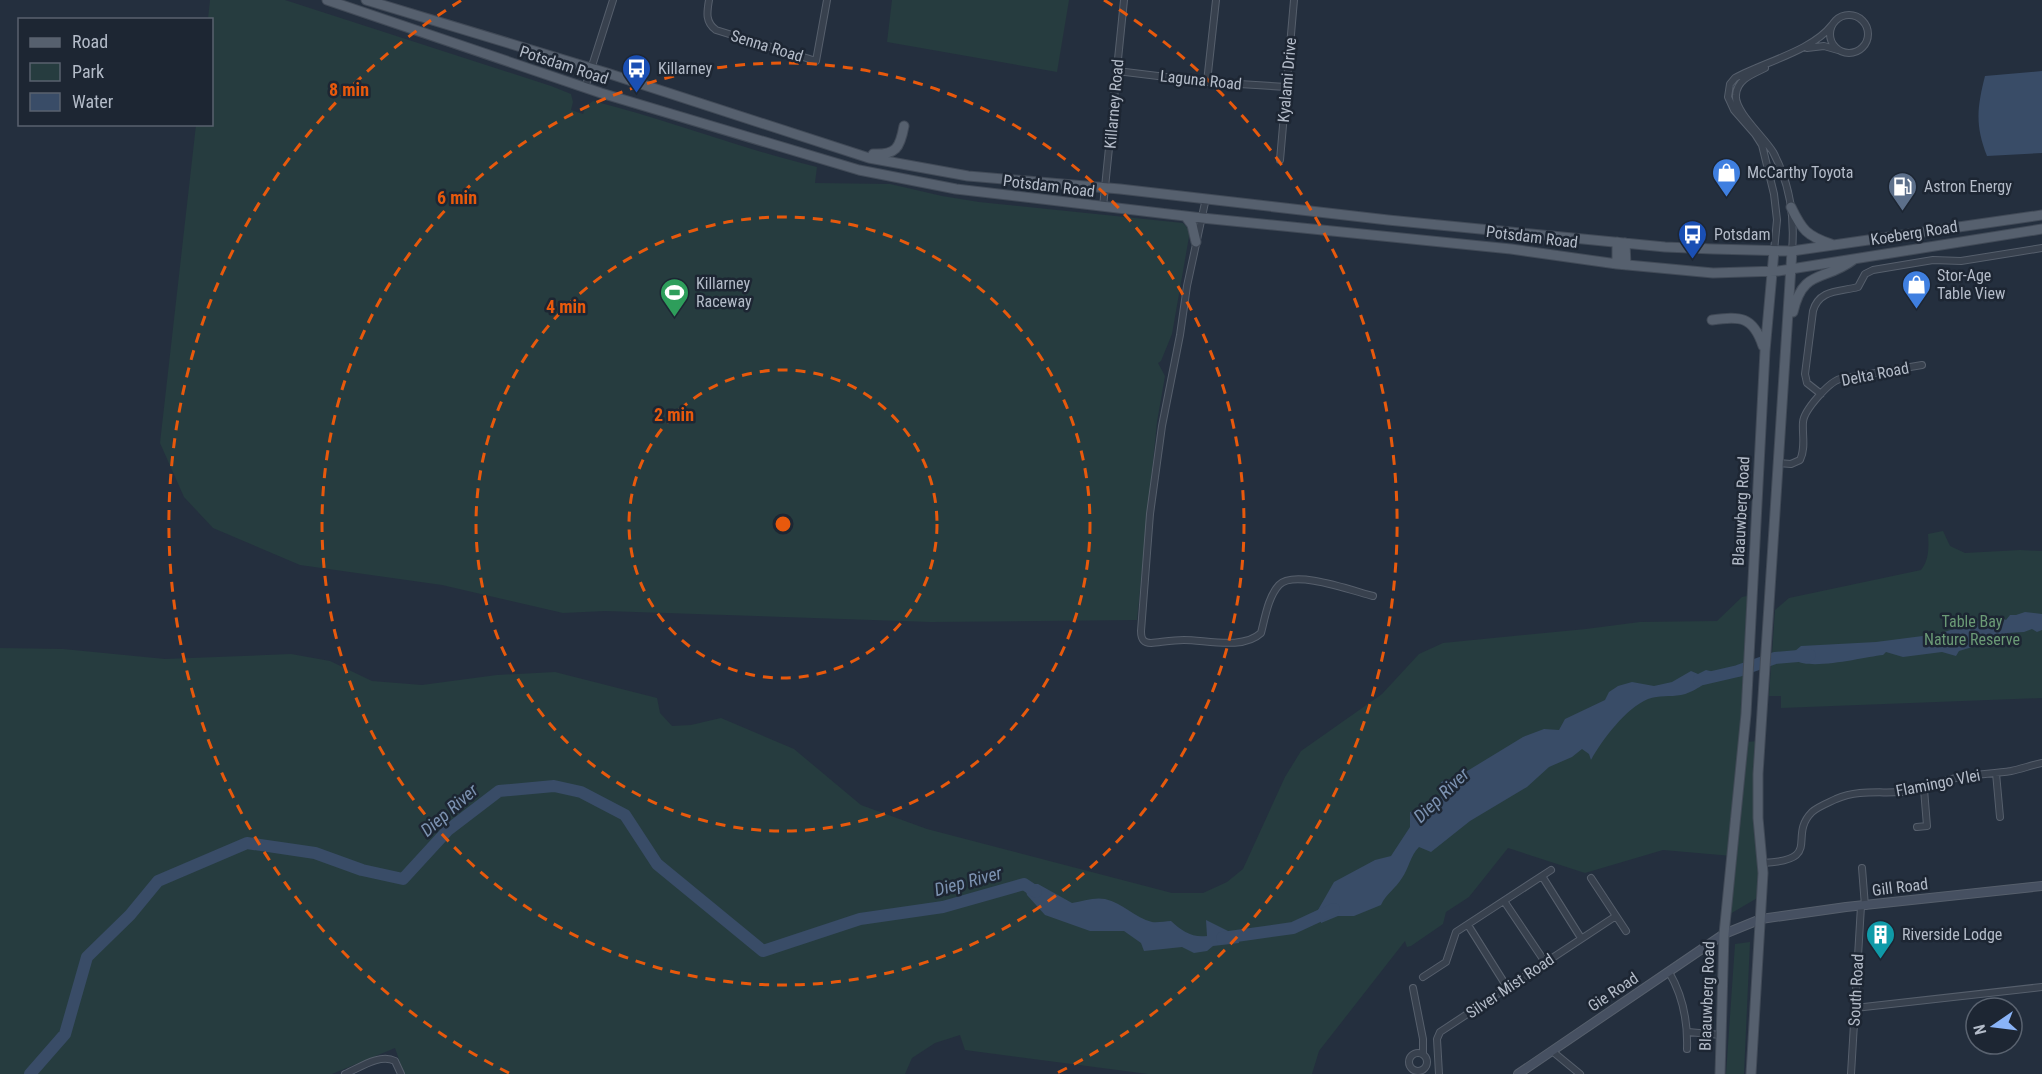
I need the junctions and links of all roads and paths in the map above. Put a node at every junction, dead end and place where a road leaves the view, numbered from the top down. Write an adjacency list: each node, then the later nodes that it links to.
1 (327, 0): 15 (main road, Potsdam Road)
2 (366, 0): 11 (main road, Potsdam Road)
3 (613, 0): 11 (street)
4 (709, 0): 5 (street, Senna Road)
5 (827, 0)
6 (1124, 0): 12 (street, Killarney Road)
7 (1216, 0): 13 (street)
8 (1294, 0): 14 (street, Kyalami Drive)
9 (1832, 25): 10 (street); 10 (street); 16 (street)
10 (1838, 50): 17 (street)
11 (592, 68): 15 (street); 19 (main road, Potsdam Road)
12 (1117, 71): 13 (street, Laguna Road); 21 (street, Killarney Road)
13 (1207, 82): 14 (street, Laguna Road)
14 (1286, 87): 20 (street, Kyalami Drive)
15 (585, 88): 23 (main road, Potsdam Road)
16 (1727, 93): 17 (street); 33 (street, Blaauwberg Road)
17 (1736, 94): 24 (street, Blaauwberg Road)
18 (904, 126): 19 (main road)
19 (846, 151): 21 (main road, Potsdam Road)
20 (1280, 160)
21 (1105, 187): 22 (main road, Potsdam Road); 23 (street, Killarney Road)
22 (1206, 198): 27 (street); 30 (main road, Potsdam Road)
23 (1103, 207): 26 (main road, Potsdam Road)
24 (1791, 207): 31 (main road); 34 (street, Blaauwberg Road)
25 (2042, 215): 31 (main road, Koeberg Road)
26 (1186, 217): 27 (main road, Potsdam Road); 29 (main road)
27 (1202, 218): 29 (street); 36 (main road, Potsdam Road)
28 (2042, 229): 35 (main road, Koeberg Road)
29 (1196, 242): 45 (street)
30 (1621, 242): 33 (main road, Potsdam Road); 36 (main road)
31 (1834, 245): 34 (main road, Koeberg Road)
32 (2042, 248): 43 (street)
33 (1774, 251): 34 (main road, Potsdam Road); 38 (main road, Blaauwberg Road)
34 (1792, 251): 37 (main road, Blaauwberg Road)
35 (1856, 258): 37 (main road, Koeberg Road); 40 (main road)
36 (1621, 264): 38 (main road, Potsdam Road)
37 (1791, 269): 38 (main road, Potsdam Road); 40 (main road, Blaauwberg Road)
38 (1771, 272): 41 (main road, Blaauwberg Road)
39 (1712, 320): 41 (main road)
40 (1788, 335): 44 (main road, Blaauwberg Road)
41 (1764, 351): 63 (main road, Blaauwberg Road)
42 (1922, 365): 43 (street, Delta Road)
43 (1821, 394): 44 (street, Delta Road)
44 (1778, 464): 51 (main road, Blaauwberg Road)
45 (1373, 596)
46 (2042, 763): 47 (street, Flamingo Vlei)
47 (1995, 773): 48 (street, Flamingo Vlei); 49 (street)
48 (1924, 789): 50 (street); 51 (street, Flamingo Vlei)
49 (2000, 817)
50 (1917, 827)
51 (1763, 863): 60 (main road, Blaauwberg Road)
52 (1862, 868): 58 (street, South Road)
53 (1551, 870): 54 (street)
54 (1542, 876): 57 (street); 64 (street)
55 (1591, 878): 59 (street)
56 (2042, 886): 58 (street, Gill Road)
57 (1504, 901): 61 (street); 65 (street)
58 (1863, 906): 60 (street, Gill Road); 71 (street, South Road)
59 (1616, 916): 62 (street); 64 (street, Silver Mist Road)
60 (1761, 919): 63 (street, Gill Road); 84 (main road, Blaauwberg Road)
61 (1468, 925): 67 (street); 68 (street)
62 (1626, 931)
63 (1724, 934): 66 (street, Gie Road); 73 (main road, Blaauwberg Road)
64 (1581, 938): 65 (street, Silver Mist Road)
65 (1545, 962): 68 (street, Silver Mist Road)
66 (1669, 972): 72 (street); 75 (street, Gie Road)
67 (1423, 977)
68 (1507, 987): 80 (street, Silver Mist Road)
69 (2042, 987): 71 (street)
70 (1413, 988): 76 (street)
71 (1856, 1008): 85 (street, South Road)
72 (1688, 1032): 73 (street); 74 (street)
73 (1720, 1035): 83 (main road, Blaauwberg Road)
74 (1687, 1049)
75 (1552, 1050): 81 (street, Gie Road); 82 (street)
76 (1423, 1054): 77 (street); 77 (street)
77 (1410, 1072)
78 (345, 1074): 79 (street)
79 (401, 1074)
80 (1439, 1074)
81 (1518, 1074)
82 (1580, 1074)
83 (1719, 1074)
84 (1751, 1074)
85 (1851, 1074)

